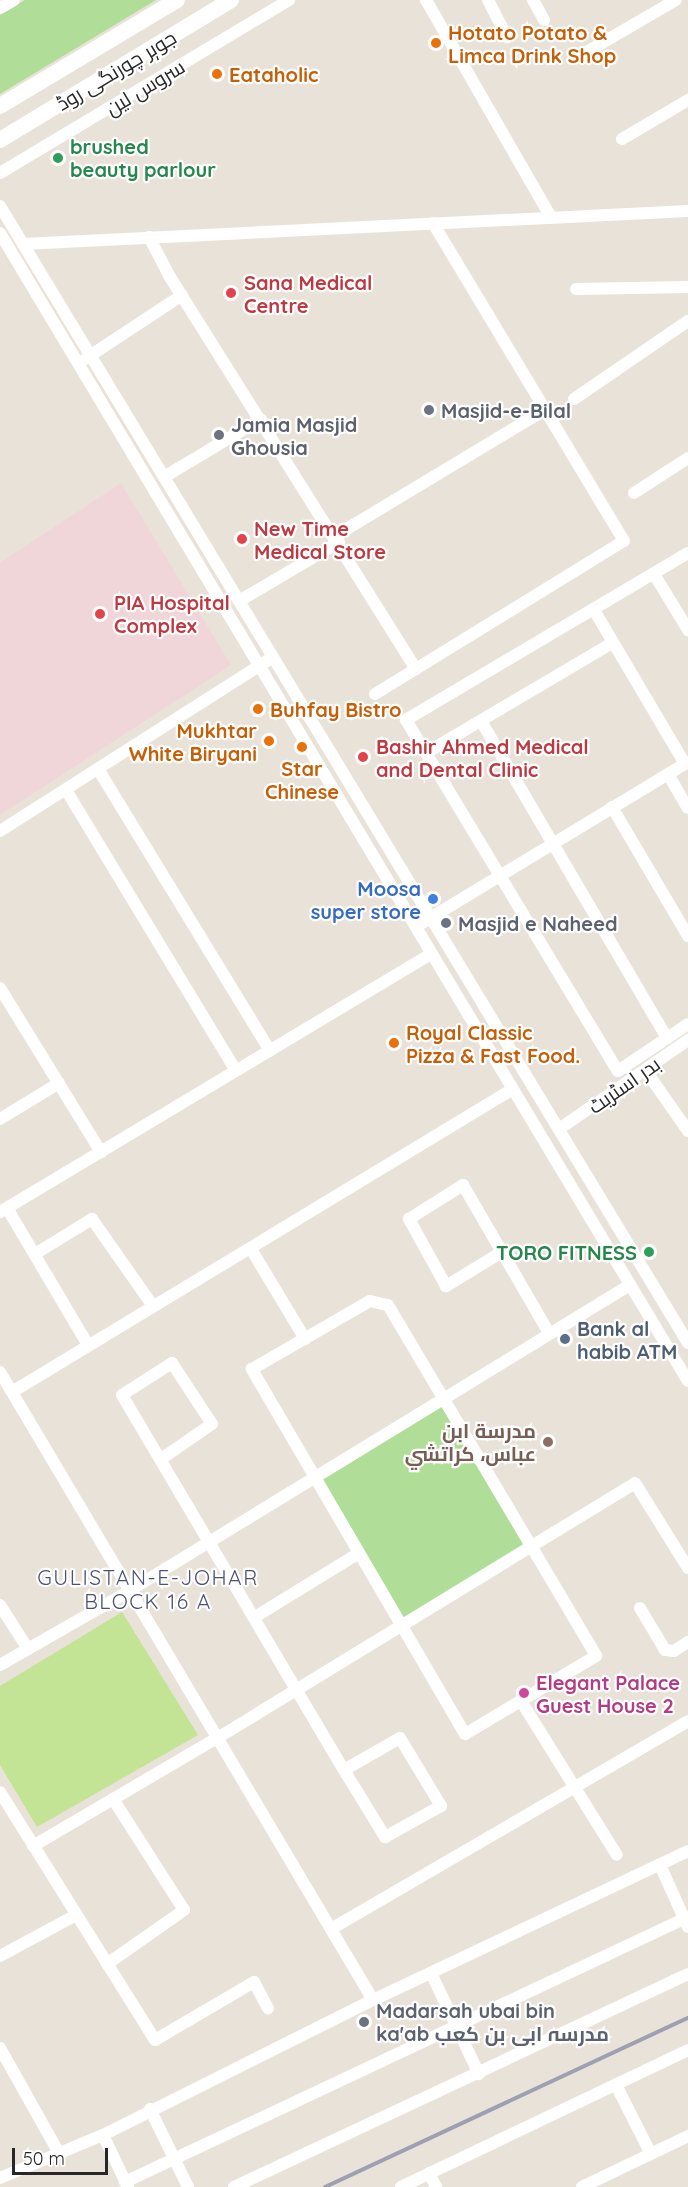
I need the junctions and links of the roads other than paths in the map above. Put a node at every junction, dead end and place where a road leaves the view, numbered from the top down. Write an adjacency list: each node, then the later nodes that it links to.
1 (14, 0): 9 (street)
2 (177, 0): 14 (main road, جوہر چورنگی روڈ)
3 (231, 0): 15 (main road, جوہر چورنگی روڈ)
4 (289, 0): 17 (street, سروس لین)
5 (426, 0): 20 (street)
6 (488, 0): 11 (street)
7 (533, 0): 10 (street)
8 (676, 0): 12 (street)
9 (0, 8)
10 (544, 20)
11 (507, 37)
12 (578, 57)
13 (688, 100): 16 (street)
14 (0, 106)
15 (0, 140)
16 (622, 140)
17 (0, 173)
18 (0, 206): 24 (street)
19 (688, 210): 20 (street)
20 (550, 216): 21 (street)
21 (433, 223): 23 (street); 32 (street)
22 (0, 233): 30 (street)
23 (149, 237): 24 (street); 27 (street)
24 (23, 244): 29 (street)
25 (688, 287): 26 (street)
26 (576, 289)
27 (182, 295): 29 (street); 33 (street)
28 (688, 321): 31 (street)
29 (90, 355): 30 (street); 35 (street)
30 (79, 363): 45 (street)
31 (574, 399)
32 (545, 410): 37 (street); 46 (street)
33 (261, 419): 35 (street); 37 (street)
34 (688, 458): 36 (street)
35 (164, 477): 40 (street)
36 (634, 493)
37 (337, 539): 40 (street); 46 (street)
38 (688, 553): 39 (street)
39 (654, 574): 41 (street); 42 (street)
40 (239, 601): 44 (street)
41 (594, 610): 43 (street); 49 (street)
42 (688, 630)
43 (612, 643): 48 (street); 50 (street)
44 (273, 657): 45 (street); 59 (street)
45 (261, 665): 51 (street); 60 (street)
46 (416, 669): 47 (street)
47 (375, 694)
48 (481, 721): 49 (street); 57 (street)
49 (426, 753): 58 (street)
50 (687, 763): 52 (street)
51 (98, 769): 53 (street); 67 (street)
52 (668, 774): 54 (street); 55 (street)
53 (66, 790): 56 (street); 68 (street)
54 (612, 807): 57 (street); 61 (street)
55 (688, 808)
56 (0, 831)
57 (553, 843): 58 (street); 65 (street)
58 (499, 875): 59 (street); 65 (street)
59 (429, 919): 60 (street); 73 (street)
60 (415, 927): 62 (street)
61 (688, 936)
62 (431, 954): 67 (street); 71 (street)
63 (0, 988): 70 (street)
64 (688, 1024): 65 (street)
65 (667, 1038)
66 (688, 1040): 69 (street, بدر اسٹریٹ)
67 (270, 1051): 68 (street)
68 (236, 1071): 75 (street)
69 (646, 1071): 73 (street, بدر اسٹریٹ); 74 (street)
70 (59, 1083): 72 (street); 75 (street)
71 (513, 1089): 77 (street); 80 (street)
72 (0, 1119)
73 (560, 1129): 84 (street)
74 (688, 1131)
75 (101, 1152): 76 (street)
76 (4, 1210): 79 (street)
77 (250, 1249): 81 (street); 83 (street)
78 (502, 1252): 78 (street); 82 (street)
79 (35, 1254): 81 (street); 85 (street)
80 (630, 1285): 82 (street); 87 (street)
81 (153, 1306): 85 (street)
82 (549, 1333): 89 (street)
83 (305, 1339): 89 (street); 91 (street)
84 (688, 1343)
85 (88, 1345): 88 (street)
86 (0, 1372): 88 (street)
87 (688, 1381)
88 (12, 1392): 96 (street)
89 (442, 1397): 91 (street); 93 (street)
90 (161, 1459): 90 (street); 92 (street)
91 (315, 1478): 92 (street); 94 (street)
92 (209, 1542): 96 (street); 99 (street)
93 (531, 1547): 95 (street); 100 (street); 105 (street)
94 (359, 1553): 99 (street); 100 (street)
95 (688, 1568)
96 (129, 1591): 102 (street); 107 (street)
97 (0, 1605): 102 (street)
98 (640, 1608): 101 (street)
99 (255, 1617): 104 (street)
100 (401, 1625): 104 (street); 105 (street)
101 (688, 1642)
102 (28, 1649): 103 (street)
103 (0, 1665)
104 (299, 1688): 107 (street); 108 (street)
105 (521, 1701): 109 (street)
106 (688, 1721): 109 (street)
107 (219, 1737): 111 (street); 120 (street)
108 (344, 1770): 108 (street)
109 (575, 1787): 116 (street); 120 (street)
110 (0, 1792): 112 (street)
111 (113, 1799): 114 (street); 122 (street)
112 (12, 1812): 113 (street); 114 (street)
113 (0, 1819)
114 (33, 1846): 118 (street)
115 (688, 1851): 117 (street)
116 (617, 1855)
117 (660, 1865): 119 (street); 123 (street)
118 (76, 1915): 121 (street); 122 (street)
119 (687, 1921): 127 (street)
120 (331, 1929): 125 (street)
121 (2, 1951)
122 (107, 1964): 126 (street)
123 (431, 1973): 125 (street); 127 (street)
124 (688, 1974): 130 (street)
125 (373, 2000): 132 (street)
126 (268, 2008)
127 (454, 2026): 130 (street); 137 (street)
128 (0, 2048): 135 (street)
129 (688, 2050): 131 (street)
130 (479, 2074): 142 (street)
131 (616, 2085): 136 (street); 138 (street)
132 (150, 2109): 133 (street); 137 (street)
133 (103, 2134): 135 (street); 140 (street)
134 (688, 2136): 136 (street)
135 (59, 2153): 139 (street)
136 (651, 2154): 145 (street)
137 (175, 2160): 140 (street); 141 (street)
138 (429, 2173): 143 (street); 144 (street)
139 (0, 2178)
140 (126, 2184)
141 (188, 2187)
142 (234, 2187)
143 (401, 2187)
144 (436, 2187)
145 (582, 2187)

